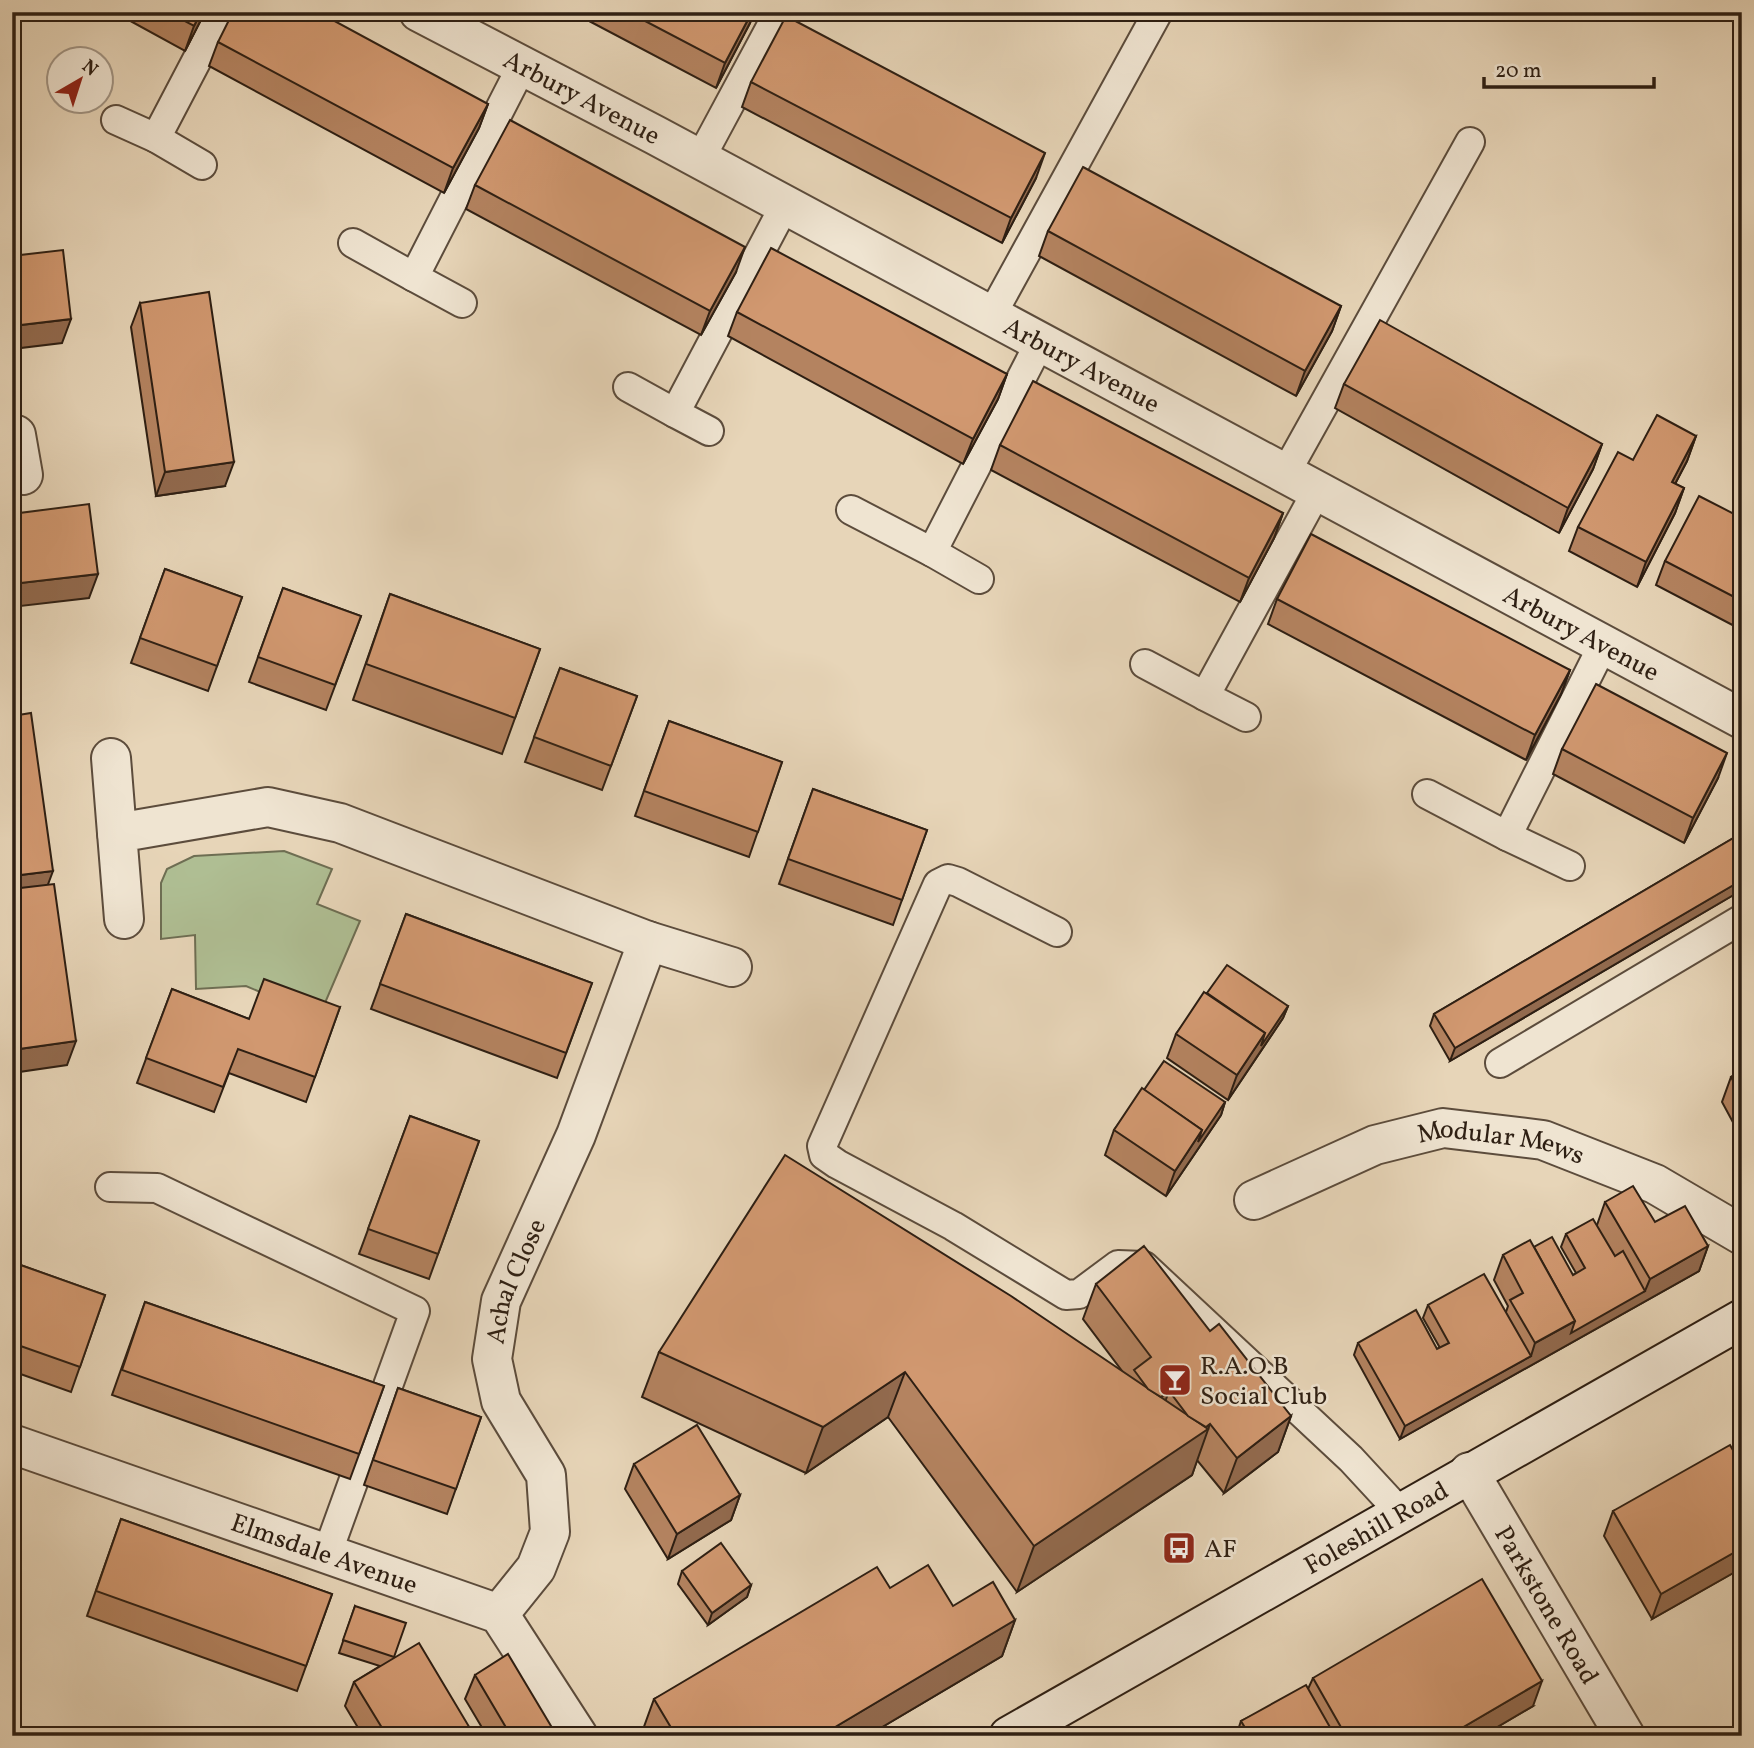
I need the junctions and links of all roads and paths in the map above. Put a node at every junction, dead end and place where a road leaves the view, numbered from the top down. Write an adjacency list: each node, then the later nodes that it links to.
1 (222, 12): 7 (lane)
2 (419, 12): 5 (street, Arbury Avenue)
3 (779, 12): 9 (lane)
4 (1158, 12): 15 (lane)
5 (522, 66): 9 (street, Arbury Avenue); 13 (lane)
6 (116, 120): 7 (lane)
7 (156, 138): 10 (lane)
8 (1470, 142): 22 (lane)
9 (700, 159): 11 (street, Arbury Avenue)
10 (202, 165)
11 (785, 205): 15 (street, Arbury Avenue); 18 (lane)
12 (353, 243): 13 (lane)
13 (414, 276): 14 (lane)
14 (462, 303)
15 (991, 316): 16 (street, Arbury Avenue)
16 (1040, 342): 22 (street, Arbury Avenue); 24 (lane)
17 (628, 387): 18 (lane)
18 (675, 413): 20 (lane)
19 (13, 430): 21 (street)
20 (709, 430)
21 (23, 475)
22 (1301, 482): 26 (street, Arbury Avenue); 28 (lane)
23 (851, 510): 24 (lane)
24 (932, 552): 25 (lane)
25 (979, 579)
26 (1603, 645): 30 (street, Arbury Avenue); 34 (lane)
27 (1145, 664): 28 (lane)
28 (1205, 696): 29 (lane)
29 (1246, 717)
30 (1742, 719)
31 (111, 758): 33 (street)
32 (1427, 794): 34 (lane)
33 (117, 833): 36 (street); 39 (street)
34 (1507, 836): 35 (lane)
35 (1570, 866)
36 (124, 919)
37 (1742, 919): 41 (lane)
38 (1058, 932): 48 (lane)
39 (648, 941): 40 (street); 50 (street, Achal Close)
40 (732, 967)
41 (1500, 1063)
42 (110, 1187): 49 (lane)
43 (1254, 1200): 44 (street, Modular Mews)
44 (1742, 1235)
45 (1739, 1326): 47 (street, Foleshill Road)
46 (12, 1444): 49 (street, Elmsdale Avenue)
47 (1469, 1472): 48 (street, Foleshill Road); 53 (street, Parkstone Road)
48 (1400, 1512): 52 (street, Foleshill Road)
49 (327, 1554): 50 (street, Elmsdale Avenue)
50 (499, 1614): 51 (street)
51 (578, 1736)
52 (1009, 1736)
53 (1625, 1736)

